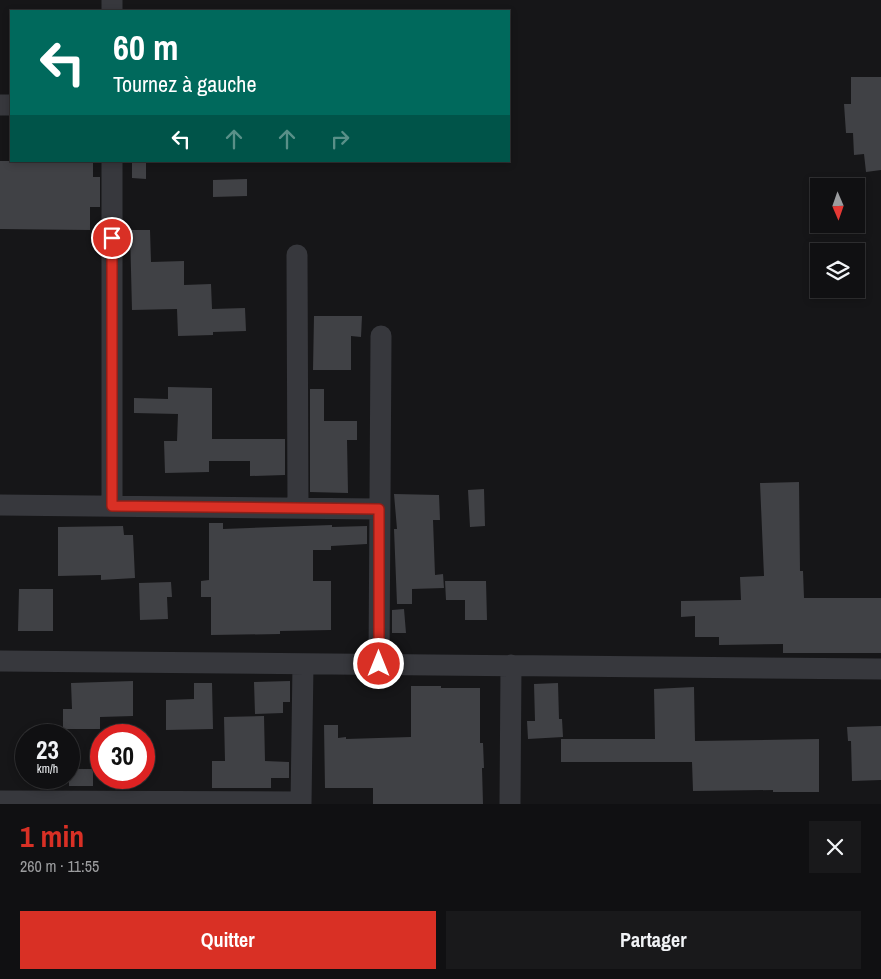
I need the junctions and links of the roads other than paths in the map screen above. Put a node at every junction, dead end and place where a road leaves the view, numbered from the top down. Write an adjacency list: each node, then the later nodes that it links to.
1 (112, 162): 5 (street)
2 (297, 255): 6 (street)
3 (381, 336): 7 (street)
4 (0, 505): 5 (street)
5 (112, 506): 6 (street)
6 (298, 508): 7 (street)
7 (379, 509): 10 (street)
8 (0, 661): 9 (street)
9 (302, 664): 10 (street); 15 (street)
10 (379, 664): 11 (street)
11 (511, 666): 12 (street); 16 (street)
12 (881, 669)
13 (0, 801): 14 (street)
14 (78, 802): 15 (street)
15 (301, 803)
16 (510, 804)

